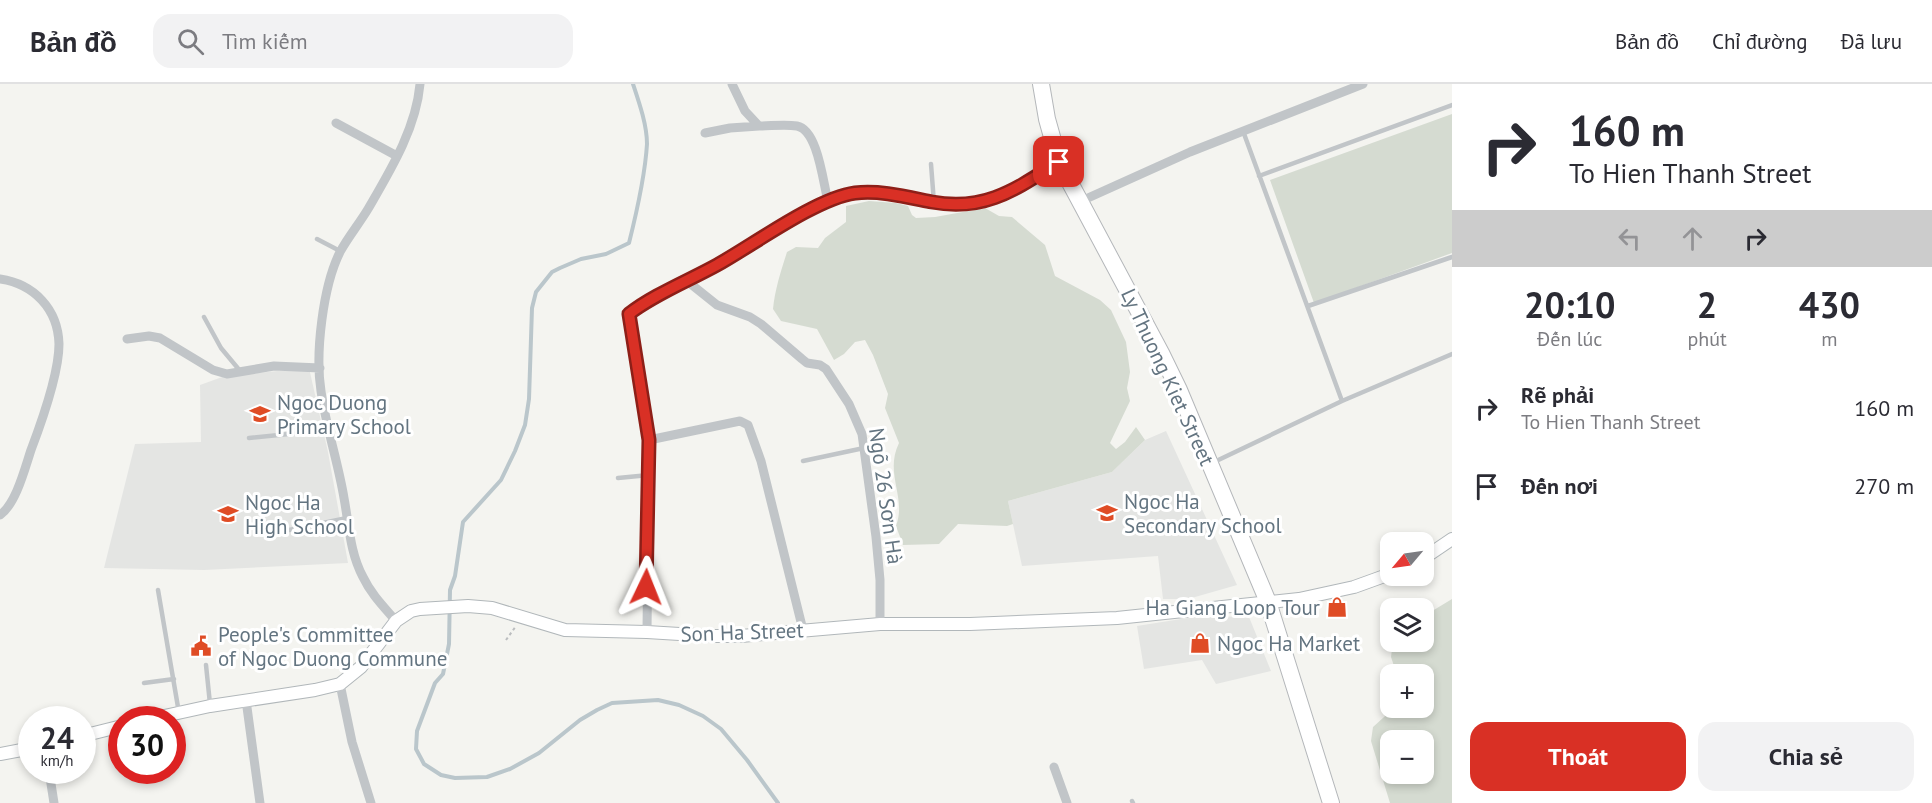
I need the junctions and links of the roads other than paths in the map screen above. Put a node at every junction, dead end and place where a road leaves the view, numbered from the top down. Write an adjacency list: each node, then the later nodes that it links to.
1 (420, 84): 10 (street)
2 (732, 84): 7 (street)
3 (1041, 84): 11 (highway, Ly Thuong Kiet Street)
4 (1363, 84): 8 (street)
5 (1452, 105): 13 (lane)
6 (336, 123): 10 (street)
7 (759, 126): 9 (street); 14 (street)
8 (1243, 131): 13 (lane); 15 (street)
9 (705, 133)
10 (397, 156): 18 (street)
11 (1059, 162): 15 (highway, Ly Thuong Kiet Street); 16 (street)
12 (931, 164): 16 (lane)
13 (1259, 176): 22 (lane)
14 (828, 201): 16 (street); 21 (street)
15 (1079, 202): 34 (highway, Ly Thuong Kiet Street)
16 (934, 203)
17 (317, 239): 18 (lane)
18 (340, 251): 26 (street)
19 (1452, 257): 22 (lane)
20 (0, 279): 37 (street)
21 (687, 281): 31 (street); 32 (street, Ngõ 26 Sơn Hà)
22 (1308, 306): 28 (lane)
23 (204, 316): 27 (lane)
24 (127, 339): 27 (street)
25 (1452, 354): 28 (lane)
26 (320, 368): 27 (street); 29 (street)
27 (241, 372)
28 (1342, 401): 34 (lane)
29 (329, 430): 30 (lane); 38 (street)
30 (249, 438)
31 (649, 440): 35 (street); 47 (street)
32 (864, 448): 33 (lane); 46 (street, Ngõ 26 Sơn Hà)
33 (803, 460)
34 (1210, 464): 44 (highway, Ly Thuong Kiet Street)
35 (649, 475): 36 (lane); 48 (street)
36 (618, 478)
37 (0, 516)
38 (347, 518): 39 (lane); 45 (street)
39 (289, 530)
40 (1452, 539): 41 (street)
41 (1434, 551)
42 (1380, 578): 44 (street, Son Ha Street)
43 (158, 590): 50 (lane)
44 (1268, 602): 46 (street, Son Ha Street); 61 (highway, Ly Thuong Kiet Street)
45 (396, 621): 48 (street, Son Ha Street); 52 (street, Son Ha Street)
46 (880, 624): 47 (street, Son Ha Street)
47 (803, 630): 48 (street, Son Ha Street)
48 (647, 632)
49 (206, 665): 55 (lane)
50 (174, 679): 51 (lane); 54 (lane)
51 (144, 683)
52 (340, 684): 53 (street, Son Ha Street); 64 (street)
53 (246, 700): 55 (street, Son Ha Street); 63 (street)
54 (178, 706)
55 (210, 706): 56 (street, Son Ha Street)
56 (186, 711)
57 (18, 751): 58 (street)
58 (0, 754)
59 (1054, 767): 65 (street)
60 (52, 784): 62 (street)
61 (1327, 802)
62 (54, 803)
63 (260, 803)
64 (371, 803)
65 (1068, 803)

